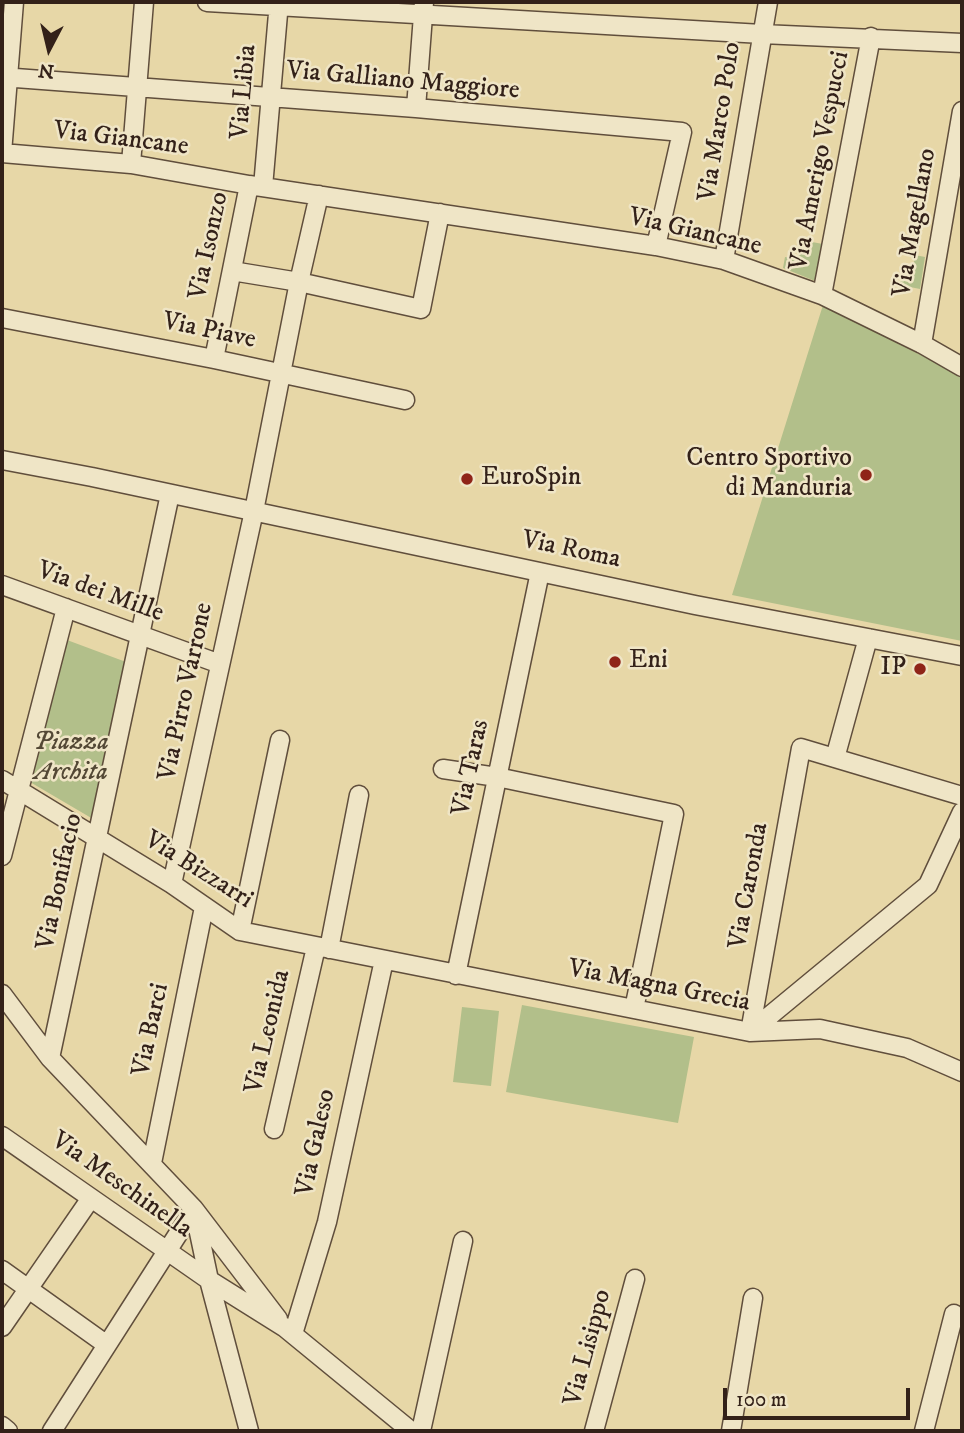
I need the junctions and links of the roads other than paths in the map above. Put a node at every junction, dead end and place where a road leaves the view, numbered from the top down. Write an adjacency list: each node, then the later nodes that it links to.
1 (14, 2): 10 (street)
2 (144, 2): 11 (street)
3 (207, 2): 5 (street)
4 (768, 2): 7 (street, Via Marco Polo)
5 (279, 4): 6 (street); 12 (street, Via Libia)
6 (423, 8): 7 (street); 13 (street)
7 (762, 34): 8 (street); 21 (street, Via Marco Polo)
8 (871, 37): 9 (street); 24 (street, Via Amerigo Vespucci)
9 (962, 43)
10 (5, 77): 11 (street, Via Galliano Maggiore); 15 (street)
11 (136, 87): 12 (street, Via Galliano Maggiore); 16 (street)
12 (271, 98): 13 (street, Via Galliano Maggiore); 17 (street, Via Libia)
13 (416, 108): 20 (street, Via Galliano Maggiore)
14 (962, 111): 26 (street, Via Magellano)
15 (2, 153): 16 (street, Via Giancane)
16 (131, 164): 17 (street, Via Giancane)
17 (256, 186): 18 (street, Via Giancane); 22 (street, Via Isonzo)
18 (319, 195): 19 (street, Via Giancane); 23 (street, Via Pirro Varrone)
19 (440, 213): 20 (street, Via Giancane); 23 (street)
20 (656, 246): 21 (street, Via Giancane)
21 (724, 260): 24 (street, Via Giancane)
22 (232, 271): 23 (street); 27 (street, Via Isonzo)
23 (299, 282): 29 (street, Via Pirro Varrone)
24 (822, 295): 26 (street, Via Giancane)
25 (2, 318): 27 (street, Via Piave)
26 (922, 344): 28 (street, Via Giancane)
27 (214, 359): 29 (street, Via Piave)
28 (962, 367)
29 (282, 374): 30 (street, Via Piave); 33 (street, Via Pirro Varrone)
30 (405, 400)
31 (2, 460): 32 (street, Via Roma)
32 (170, 494): 33 (street, Via Roma); 37 (street)
33 (254, 511): 34 (street, Via Roma); 40 (street, Via Pirro Varrone)
34 (540, 572): 38 (street, Via Roma); 44 (street, Via Taras)
35 (2, 585): 36 (street, Via dei Mille)
36 (66, 608): 37 (street, Via dei Mille); 46 (street)
37 (140, 635): 40 (street, Via dei Mille); 50 (street, Via Bonifacio)
38 (868, 638): 39 (street, Via Roma); 42 (street)
39 (962, 656)
40 (220, 664): 52 (street, Via Pirro Varrone)
41 (280, 740): 54 (street)
42 (835, 758): 48 (street); 60 (street, Via Caronda)
43 (443, 769): 44 (street)
44 (497, 777): 57 (street, Via Taras); 59 (street)
45 (2, 780): 46 (street, Via Bizzarri)
46 (20, 791): 50 (street, Via Bizzarri); 51 (street)
47 (359, 795): 55 (street, Via Leonida)
48 (962, 796)
49 (962, 812): 60 (street)
50 (97, 838): 52 (street, Via Bizzarri); 61 (street, Via Bonifacio)
51 (2, 856)
52 (172, 884): 53 (street, Via Bizzarri)
53 (204, 907): 54 (street, Via Bizzarri); 65 (street, Via Barci)
54 (240, 931): 55 (street, Via Bizzarri)
55 (323, 948): 56 (street, Via Bizzarri); 63 (street, Via Leonida)
56 (384, 960): 57 (street, Via Magna Grecia); 77 (street, Via Galeso)
57 (456, 975): 59 (street, Via Magna Grecia)
58 (2, 994): 61 (street)
59 (634, 1009): 60 (street, Via Magna Grecia)
60 (750, 1032): 62 (street, Via Magna Grecia)
61 (50, 1058): 65 (street)
62 (962, 1072)
63 (274, 1129)
64 (2, 1136): 66 (street, Via Meschinella)
65 (152, 1163): 67 (street)
66 (91, 1198): 69 (street, Via Meschinella); 73 (street)
67 (194, 1209): 69 (street); 72 (street); 77 (street)
68 (463, 1241): 84 (street)
69 (168, 1251): 72 (street, Via Meschinella); 78 (street)
70 (2, 1270): 73 (street)
71 (635, 1279): 85 (street, Via Lisippo)
72 (209, 1280): 77 (street, Via Meschinella); 82 (street)
73 (27, 1288): 76 (street); 78 (street)
74 (753, 1298): 86 (street)
75 (954, 1314): 87 (street)
76 (2, 1327)
77 (289, 1331): 83 (street)
78 (107, 1345): 81 (street)
79 (2, 1426): 80 (street)
80 (8, 1431)
81 (52, 1431)
82 (249, 1431)
83 (411, 1431)
84 (421, 1431)
85 (594, 1431)
86 (731, 1431)
87 (924, 1431)

